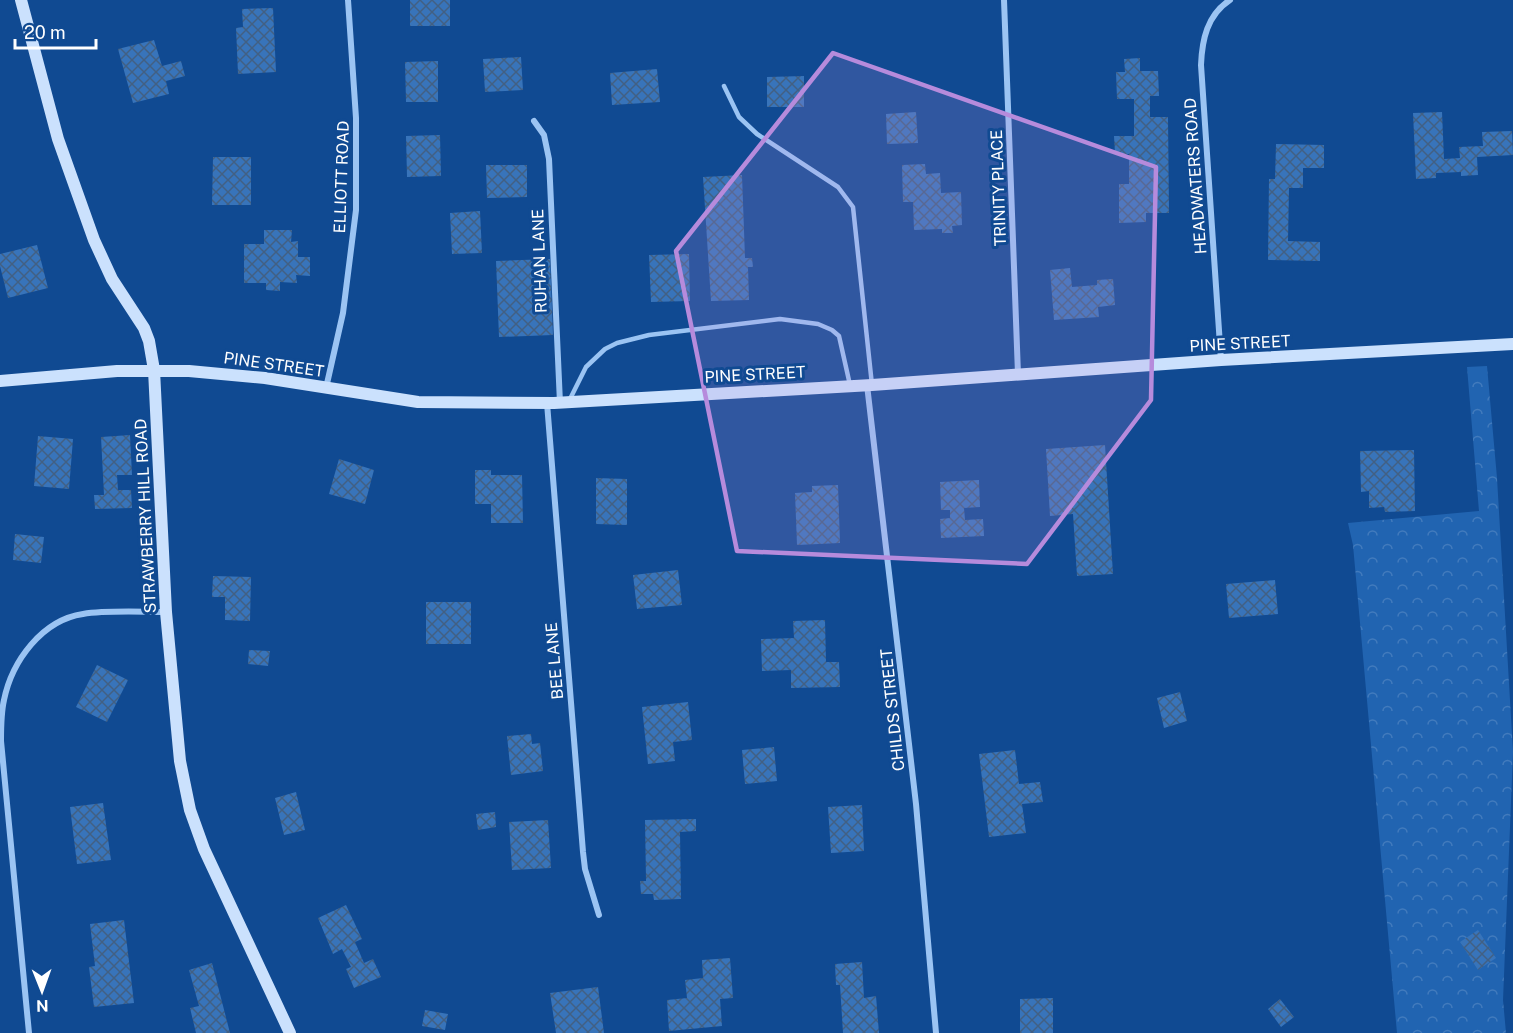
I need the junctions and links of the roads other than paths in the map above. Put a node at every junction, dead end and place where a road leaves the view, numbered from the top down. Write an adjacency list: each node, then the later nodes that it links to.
1 (21, 0): 9 (main road, STRAWBERRY HILL ROAD)
2 (348, 0): 14 (street, ELLIOTT ROAD)
3 (1004, 0): 10 (street, TRINITY PLACE)
4 (1230, 0): 8 (street, HEADWATERS ROAD)
5 (724, 86): 13 (lane)
6 (534, 121): 15 (street, RUHAN LANE)
7 (1513, 344): 8 (main road, PINE STREET)
8 (1221, 360): 10 (main road, PINE STREET)
9 (154, 370): 11 (main road, PINE STREET); 14 (main road, PINE STREET); 16 (main road, STRAWBERRY HILL ROAD)
10 (1018, 375): 13 (main road, PINE STREET)
11 (0, 381)
12 (850, 385): 13 (main road, PINE STREET); 15 (main road, PINE STREET); 15 (lane)
13 (870, 385): 20 (street, CHILDS STREET)
14 (326, 388): 15 (main road, PINE STREET)
15 (558, 403): 17 (street, BEE LANE)
16 (165, 612): 18 (street); 19 (main road, STRAWBERRY HILL ROAD)
17 (599, 915)
18 (29, 1033)
19 (290, 1033)
20 (936, 1033)

